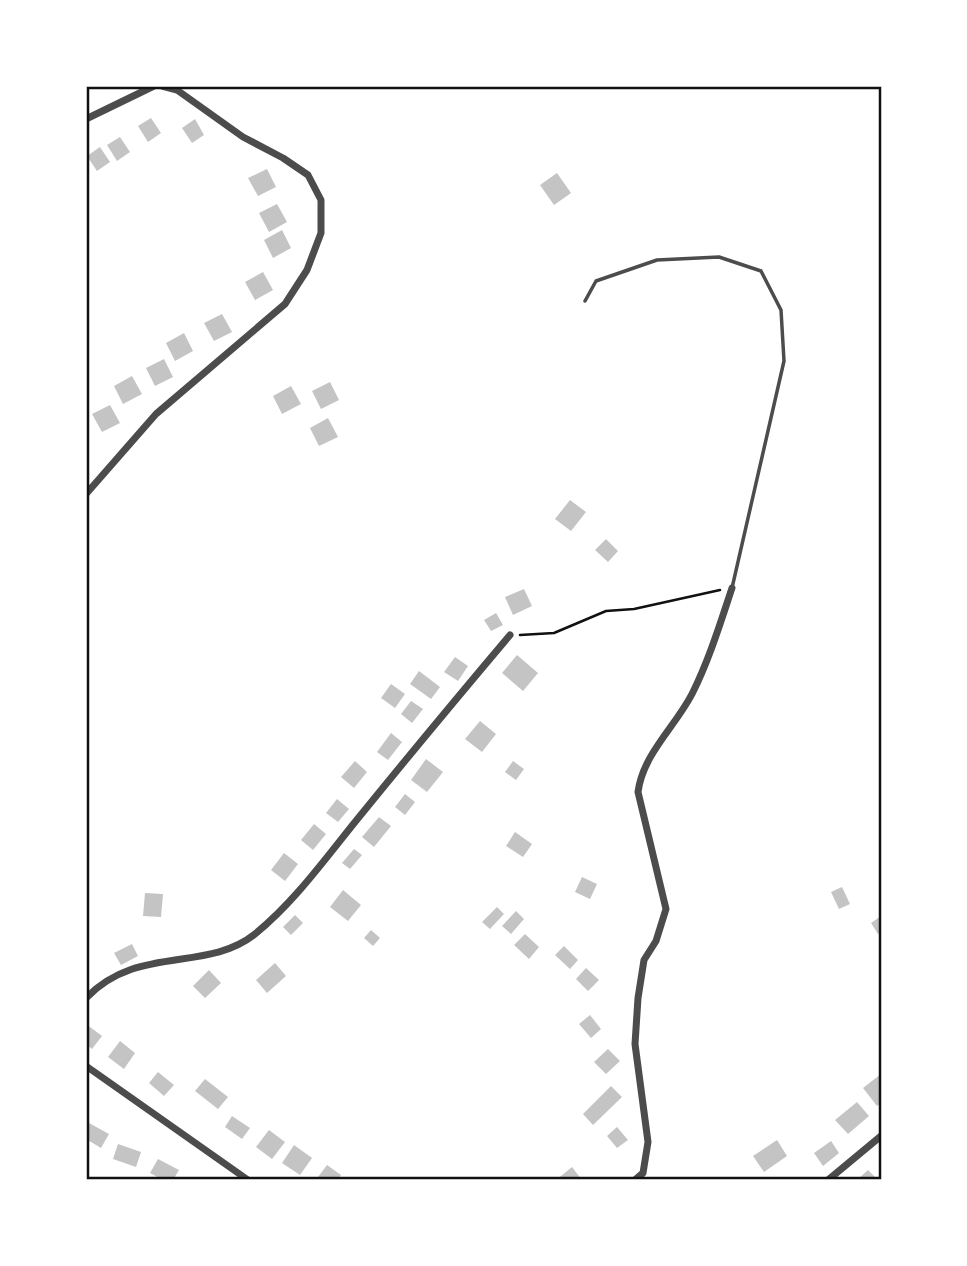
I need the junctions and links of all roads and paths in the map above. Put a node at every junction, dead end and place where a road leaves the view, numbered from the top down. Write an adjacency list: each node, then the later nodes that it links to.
1 (154, 86): 3 (street)
2 (162, 86): 5 (street)
3 (86, 119)
4 (585, 301): 6 (lane)
5 (86, 494)
6 (732, 588): 7 (path); 11 (street)
7 (510, 635): 8 (street)
8 (86, 998)
9 (86, 1066): 12 (street)
10 (881, 1136): 15 (street)
11 (643, 1173): 13 (street); 14 (lane)
12 (248, 1180)
13 (635, 1180)
14 (649, 1180)
15 (828, 1180)

